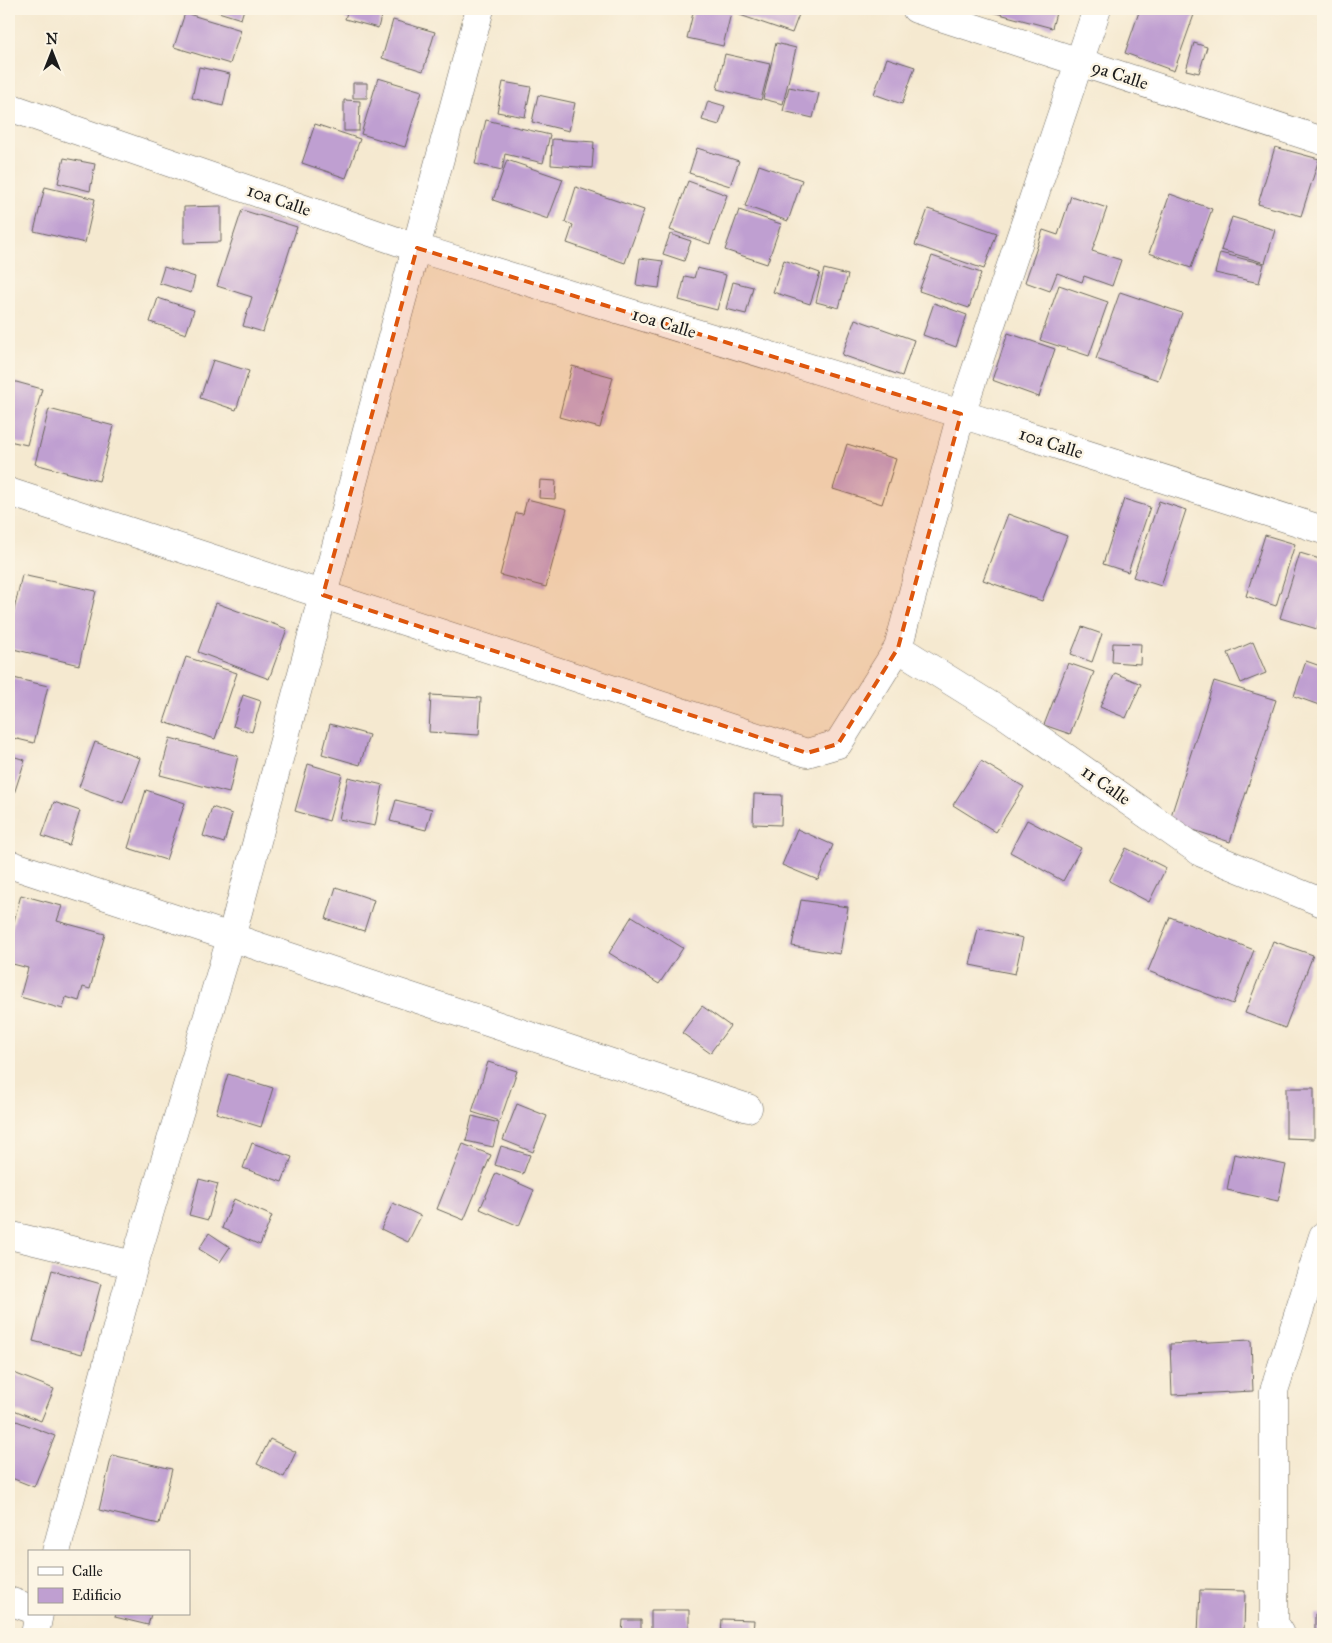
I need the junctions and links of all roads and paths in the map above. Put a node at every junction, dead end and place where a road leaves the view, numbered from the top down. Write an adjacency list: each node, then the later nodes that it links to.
1 (480, 9): 7 (street)
2 (916, 9): 4 (street, 9a Calle)
3 (1097, 9): 4 (street)
4 (1080, 62): 6 (street, 9a Calle); 8 (street)
5 (9, 107): 7 (street, 10a Calle)
6 (1323, 141)
7 (417, 248): 8 (street, 10a Calle); 11 (street)
8 (961, 414): 10 (street, 10a Calle); 12 (street)
9 (9, 492): 11 (street)
10 (1323, 530)
11 (323, 595): 12 (street); 15 (street)
12 (898, 648): 14 (street, 11 Calle)
13 (9, 864): 15 (street)
14 (1323, 902)
15 (231, 938): 16 (street); 19 (street)
16 (748, 1108)
17 (9, 1236): 19 (street)
18 (1321, 1253): 25 (street)
19 (134, 1265): 20 (street)
20 (57, 1550)
21 (9, 1601): 22 (street)
22 (28, 1608)
23 (39, 1616): 24 (street)
24 (35, 1634)
25 (1280, 1634)

